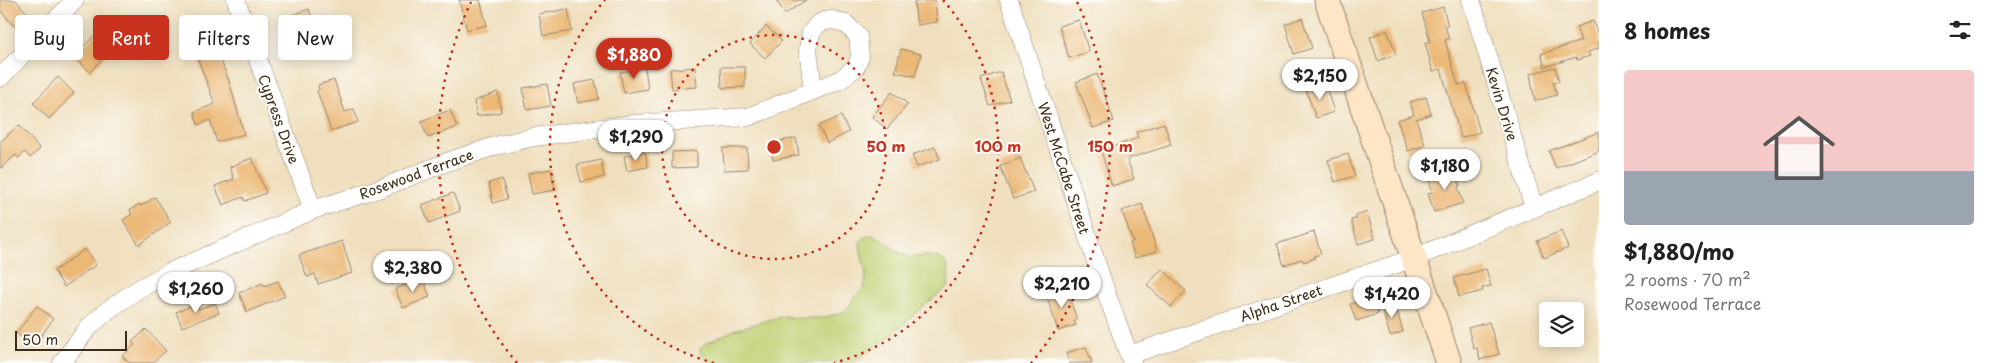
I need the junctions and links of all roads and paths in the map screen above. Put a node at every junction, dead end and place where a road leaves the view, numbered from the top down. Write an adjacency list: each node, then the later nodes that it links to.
1 (236, 0): 10 (street, Cypress Drive)
2 (1009, 0): 12 (street, West McCabe Street)
3 (1327, 0): 11 (street)
4 (1470, 0): 9 (street, Kevin Drive)
5 (68, 2): 6 (street)
6 (0, 78)
7 (813, 90): 10 (street, Rosewood Terrace)
8 (1599, 181): 9 (street, Alpha Street)
9 (1534, 208): 11 (street, Alpha Street)
10 (313, 210): 13 (street, Rosewood Terrace)
11 (1414, 258): 12 (street, Alpha Street); 14 (street)
12 (1130, 359)
13 (62, 363)
14 (1449, 363)

